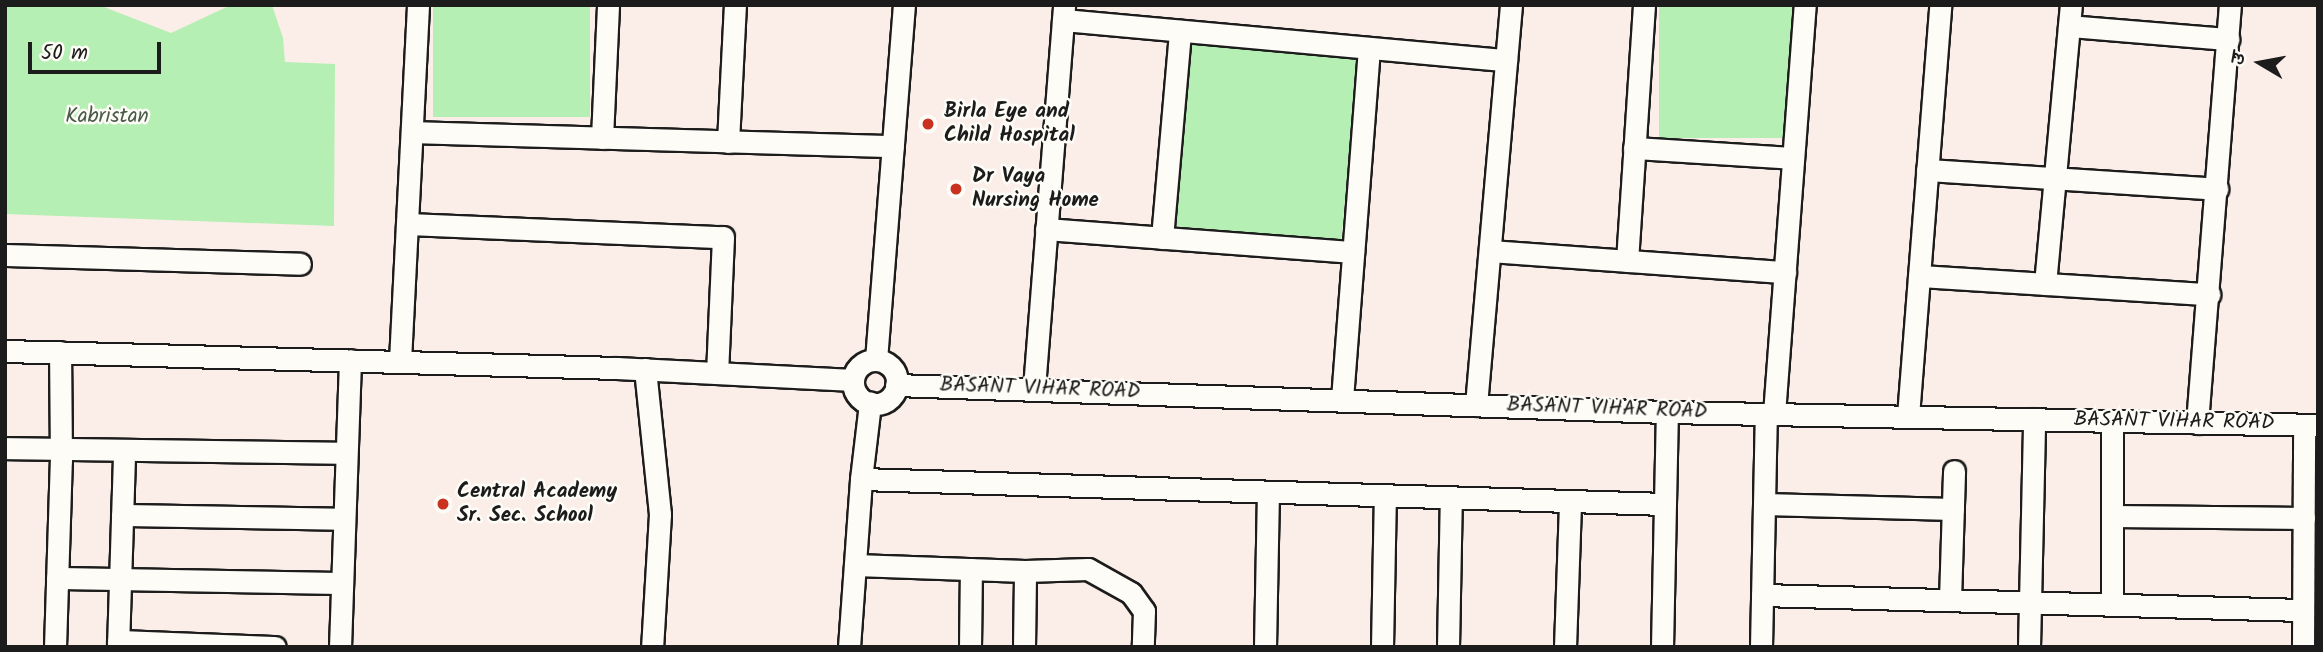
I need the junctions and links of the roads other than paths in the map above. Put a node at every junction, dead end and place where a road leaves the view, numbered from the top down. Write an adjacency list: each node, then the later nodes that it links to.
1 (418, 5): 16 (street)
2 (608, 5): 17 (street)
3 (735, 5): 18 (street)
4 (904, 5): 19 (street)
5 (1511, 5): 15 (street)
6 (1644, 5): 20 (street)
7 (1805, 5): 21 (street)
8 (1940, 5): 22 (street)
9 (2230, 5): 13 (street)
10 (1063, 13): 12 (street); 26 (street)
11 (2070, 16): 13 (street); 23 (street)
12 (1180, 31): 14 (street); 27 (street)
13 (2228, 39): 24 (street)
14 (1369, 48): 15 (street); 29 (street)
15 (1506, 60): 28 (street)
16 (412, 132): 17 (street); 25 (street)
17 (602, 138): 18 (street)
18 (728, 142): 19 (street)
19 (893, 146): 40 (street)
20 (1634, 148): 21 (street); 31 (street)
21 (1793, 158): 33 (street)
22 (1927, 170): 23 (street); 34 (street)
23 (2055, 178): 24 (street); 35 (street)
24 (2217, 189): 36 (street)
25 (407, 224): 41 (street); 43 (street)
26 (1046, 229): 27 (street); 46 (street)
27 (1161, 238): 29 (street)
28 (1490, 251): 31 (street); 49 (street)
29 (1353, 252): 47 (street)
30 (5, 256): 32 (street)
31 (1627, 261): 33 (street)
32 (300, 264)
33 (1785, 272): 51 (street)
34 (1919, 276): 35 (street); 52 (street)
35 (2045, 284): 36 (street)
36 (2209, 294): 55 (street)
37 (5, 351): 38 (street)
38 (60, 352): 39 (street); 58 (street)
39 (349, 360): 41 (street); 60 (street)
40 (876, 360): 44 (street); 45 (street)
41 (400, 362): 42 (street)
42 (645, 369): 43 (street); 89 (street)
43 (717, 373): 44 (street)
44 (853, 380): 48 (street)
45 (896, 385): 46 (street, BASANT VIHAR ROAD); 48 (street)
46 (1034, 388): 47 (street, BASANT VIHAR ROAD)
47 (1342, 400): 49 (street, BASANT VIHAR ROAD)
48 (870, 403): 62 (street)
49 (1476, 405): 50 (street, BASANT VIHAR ROAD)
50 (1667, 412): 51 (street, BASANT VIHAR ROAD); 67 (street)
51 (1770, 414): 52 (street, BASANT VIHAR ROAD); 68 (street)
52 (1908, 416): 53 (street, BASANT VIHAR ROAD)
53 (2034, 419): 54 (street, BASANT VIHAR ROAD); 82 (street)
54 (2112, 421): 55 (street, BASANT VIHAR ROAD); 71 (street)
55 (2197, 423): 56 (street, BASANT VIHAR ROAD)
56 (2311, 425): 73 (street)
57 (5, 448): 58 (street)
58 (61, 450): 59 (street); 77 (street)
59 (124, 452): 60 (street); 70 (street)
60 (346, 453): 72 (street)
61 (1954, 471): 69 (street)
62 (861, 479): 63 (street); 74 (street)
63 (1268, 492): 64 (street); 94 (street)
64 (1385, 495): 65 (street); 95 (street)
65 (1451, 497): 66 (street); 96 (street)
66 (1570, 501): 67 (street); 97 (street)
67 (1665, 504): 98 (street)
68 (1764, 504): 69 (street); 80 (street)
69 (1953, 509): 81 (street)
70 (122, 515): 72 (street); 78 (street)
71 (2112, 516): 73 (street); 83 (street)
72 (344, 519): 79 (street)
73 (2304, 519): 84 (street)
74 (855, 565): 75 (street); 90 (street)
75 (971, 569): 76 (street); 91 (street)
76 (1026, 571): 92 (street); 93 (street)
77 (57, 578): 78 (street); 86 (street)
78 (120, 579): 79 (street); 85 (street)
79 (342, 583): 88 (street)
80 (1762, 595): 81 (street); 99 (street)
81 (1950, 600): 82 (street)
82 (2030, 602): 83 (street); 100 (street)
83 (2112, 605): 84 (street)
84 (2303, 610): 101 (street)
85 (118, 644): 87 (street)
86 (55, 647)
87 (275, 647)
88 (340, 647)
89 (652, 647)
90 (849, 647)
91 (970, 647)
92 (1024, 647)
93 (1143, 647)
94 (1265, 647)
95 (1382, 647)
96 (1448, 647)
97 (1565, 647)
98 (1662, 647)
99 (1761, 647)
100 (2029, 647)
101 (2303, 647)

